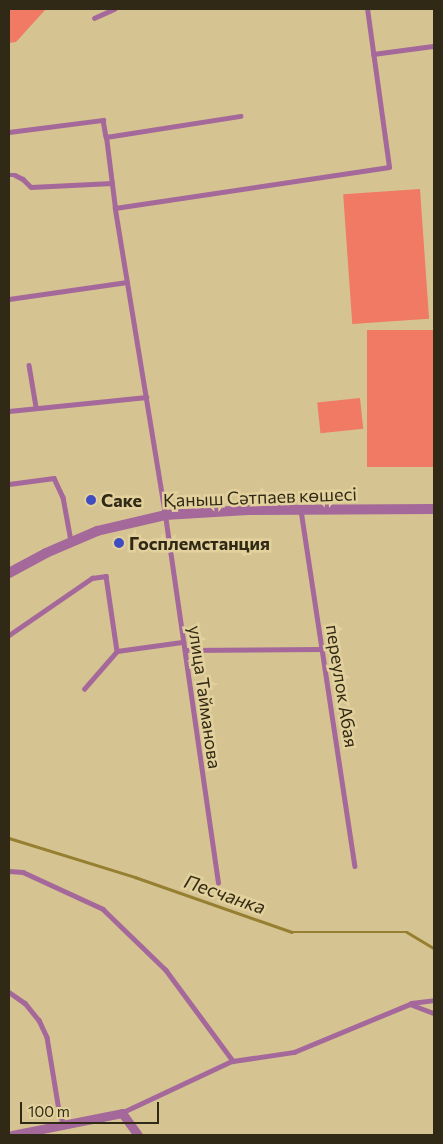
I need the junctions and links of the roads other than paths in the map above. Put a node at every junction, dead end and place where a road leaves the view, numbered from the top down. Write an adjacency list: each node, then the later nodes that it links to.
1 (114, 9): 3 (lane)
2 (367, 9): 5 (lane)
3 (94, 18)
4 (434, 46): 5 (lane)
5 (373, 54): 11 (lane)
6 (240, 116): 8 (lane)
7 (9, 132): 8 (lane)
8 (106, 137): 10 (lane, улица Тайманова)
9 (9, 175): 10 (lane)
10 (112, 182): 11 (lane, улица Тайманова)
11 (116, 208): 12 (lane, улица Тайманова)
12 (127, 282): 13 (lane); 15 (lane, улица Тайманова)
13 (9, 299)
14 (29, 365): 16 (lane)
15 (146, 397): 16 (lane); 21 (lane, улица Тайманова)
16 (36, 407): 17 (lane)
17 (9, 411)
18 (9, 484): 22 (lane)
19 (434, 509): 20 (street, Қаныш Сәтпаев көшесі)
20 (301, 510): 21 (street, Қаныш Сәтпаев көшесі); 27 (lane, переулок Абая)
21 (165, 515): 22 (street, Қаныш Сәтпаев көшесі); 25 (lane, улица Тайманова)
22 (72, 542): 23 (street, Қаныш Сәтпаев көшесі)
23 (9, 573)
24 (9, 635): 28 (lane)
25 (184, 642): 26 (lane, улица Тайманова); 28 (lane)
26 (185, 650): 27 (lane); 32 (lane, улица Тайманова)
27 (322, 650): 30 (lane, переулок Абая)
28 (117, 651): 29 (lane)
29 (84, 689)
30 (355, 866)
31 (9, 871): 37 (lane)
32 (218, 883)
33 (9, 992): 39 (lane)
34 (434, 1000): 35 (lane)
35 (410, 1004): 36 (lane); 37 (lane)
36 (434, 1013)
37 (232, 1061): 38 (lane)
38 (122, 1113): 39 (street); 41 (street)
39 (64, 1125): 40 (street)
40 (12, 1135)
41 (138, 1135)

